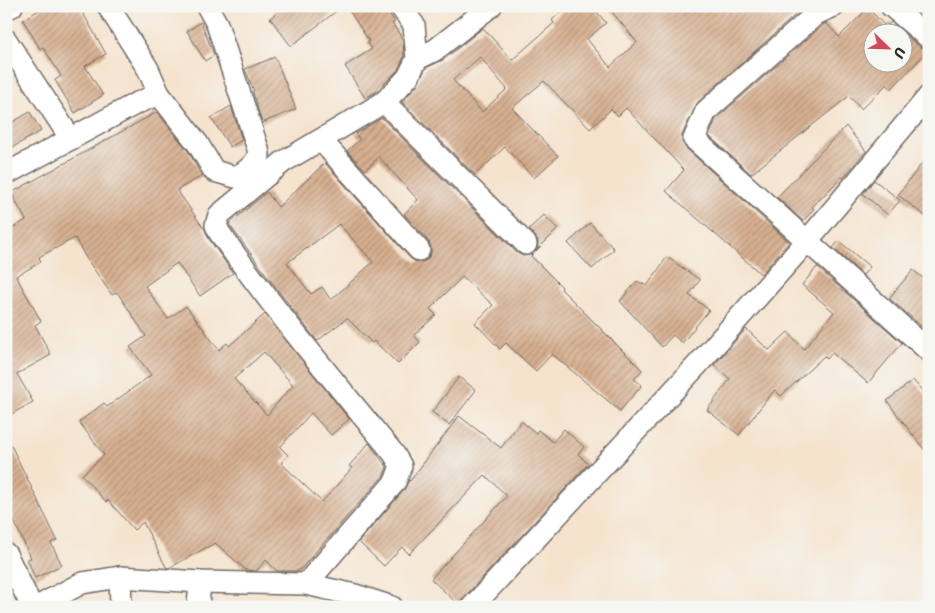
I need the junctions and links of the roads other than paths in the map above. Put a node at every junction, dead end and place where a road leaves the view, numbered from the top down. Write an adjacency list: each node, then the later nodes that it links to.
1 (12, 6): 7 (street)
2 (108, 6): 12 (street)
3 (207, 6): 12 (street)
4 (400, 6): 11 (street)
5 (491, 6): 11 (street)
6 (891, 6): 9 (street)
7 (6, 9)
8 (819, 9): 18 (street)
9 (929, 38)
10 (6, 40): 15 (street)
11 (417, 59): 13 (street)
12 (158, 94): 15 (street)
13 (384, 102): 16 (street); 19 (street)
14 (924, 110): 18 (street)
15 (71, 140): 17 (street)
16 (321, 140): 20 (street); 25 (street)
17 (6, 174)
18 (807, 241): 21 (street); 32 (street)
19 (526, 244)
20 (419, 250)
21 (929, 351)
22 (6, 554): 27 (street)
23 (120, 577): 24 (street); 28 (street); 29 (street)
24 (200, 582): 25 (street); 30 (street)
25 (306, 584): 26 (street)
26 (353, 601): 31 (street)
27 (32, 607)
28 (37, 607)
29 (121, 607)
30 (198, 607)
31 (392, 607)
32 (472, 607)

